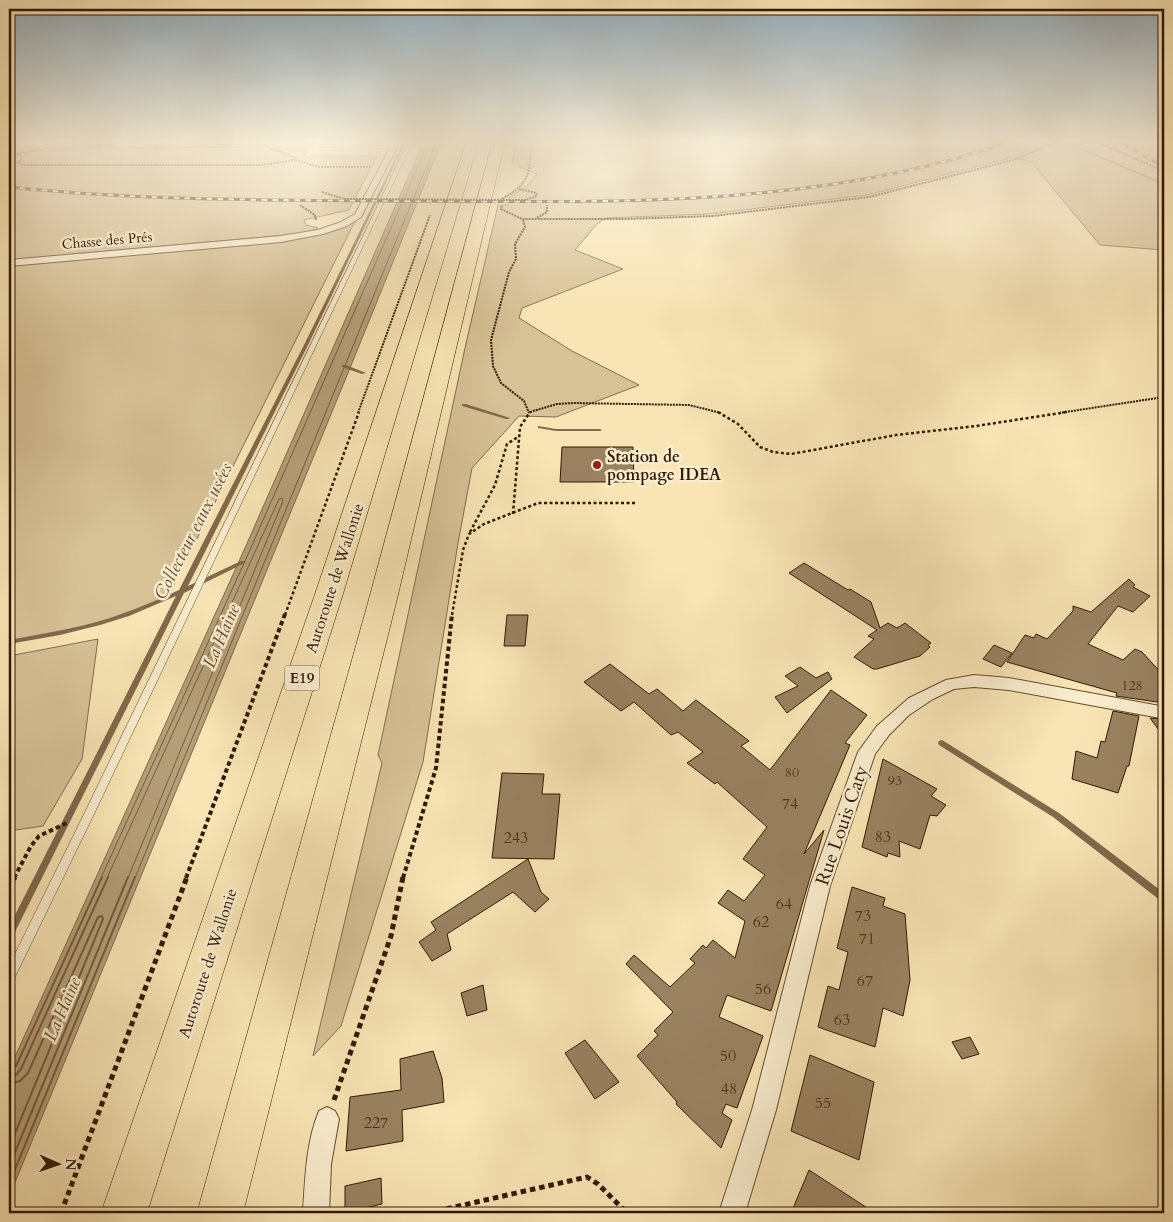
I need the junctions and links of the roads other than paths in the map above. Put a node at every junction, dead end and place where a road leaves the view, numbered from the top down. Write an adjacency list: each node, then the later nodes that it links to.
1 (367, 198): 5 (street, Chasse des Prés)
2 (383, 198): 7 (lane)
3 (455, 198): 9 (highway, Autoroute de Wallonie / E19)
4 (486, 198): 10 (highway)
5 (9, 263)
6 (1164, 711): 12 (street, Rue Louis Caty)
7 (9, 977)
8 (327, 1119): 11 (street)
9 (124, 1213)
10 (220, 1213)
11 (316, 1213)
12 (732, 1213)

